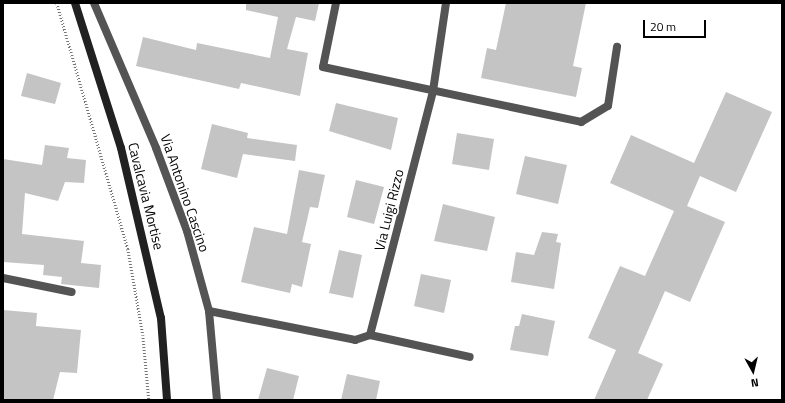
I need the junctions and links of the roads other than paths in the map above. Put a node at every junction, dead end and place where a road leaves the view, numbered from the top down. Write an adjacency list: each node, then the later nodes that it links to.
1 (76, 3): 12 (street, Cavalcavia Mortise)
2 (94, 3): 9 (street, Via Antonino Cascino)
3 (336, 3): 6 (street)
4 (446, 3): 6 (street, Via Luigi Rizzo)
5 (617, 47): 6 (street)
6 (433, 91): 10 (street, Via Luigi Rizzo)
7 (3, 278): 8 (street)
8 (72, 292)
9 (209, 311): 10 (street); 13 (street, Via Antonino Cascino)
10 (370, 335): 11 (street)
11 (470, 358)
12 (167, 400)
13 (217, 400)

